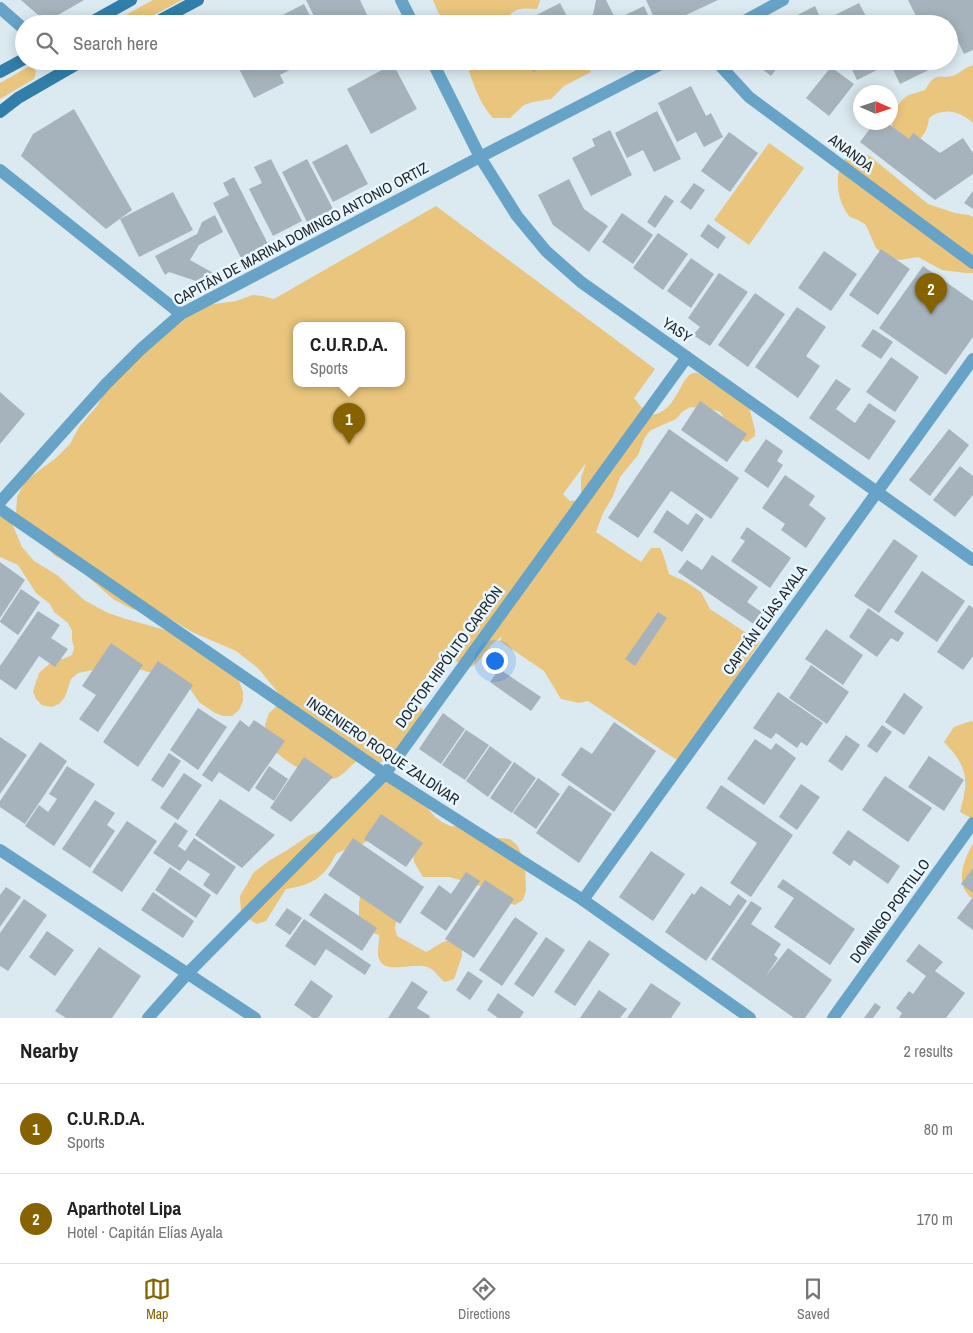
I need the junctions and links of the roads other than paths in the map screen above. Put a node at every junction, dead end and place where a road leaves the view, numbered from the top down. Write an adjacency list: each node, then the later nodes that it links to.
1 (131, 0): 6 (main road)
2 (198, 0): 7 (main road)
3 (401, 0): 8 (street)
4 (783, 0): 9 (street)
5 (0, 8): 10 (street)
6 (104, 15)
7 (170, 15)
8 (408, 15)
9 (756, 15)
10 (15, 21)
11 (15, 64): 16 (main road)
12 (56, 70): 17 (main road)
13 (437, 70): 18 (street, YASY)
14 (649, 70): 18 (street, CAPITÁN DE MARINA DOMINGO ANTONIO ORTIZ)
15 (724, 70): 20 (street, ANANDA)
16 (0, 72)
17 (0, 112)
18 (480, 156): 21 (street, CAPITÁN DE MARINA DOMINGO ANTONIO ORTIZ); 22 (street, YASY)
19 (0, 170): 21 (street)
20 (973, 264)
21 (181, 314): 25 (street, CAPITÁN DE MARINA DOMINGO ANTONIO ORTIZ)
22 (687, 357): 24 (street, YASY); 28 (street, DOCTOR HIPÓLITO CARRÓN)
23 (973, 359): 24 (street, CAPITÁN ELÍAS AYALA)
24 (878, 492): 27 (street, YASY); 31 (street, CAPITÁN ELÍAS AYALA)
25 (0, 502)
26 (0, 509): 28 (street, INGENIERO ROQUE ZALDÍVAR)
27 (973, 560)
28 (385, 774): 31 (street, INGENIERO ROQUE ZALDÍVAR); 32 (street, DOCTOR HIPÓLITO CARRÓN)
29 (973, 823): 36 (street, DOMINGO PORTILLO)
30 (0, 850): 32 (street)
31 (583, 900): 35 (street, INGENIERO ROQUE ZALDÍVAR)
32 (188, 973): 33 (street, DOCTOR HIPÓLITO CARRÓN); 34 (street)
33 (148, 1018)
34 (255, 1018)
35 (750, 1018)
36 (833, 1018)

